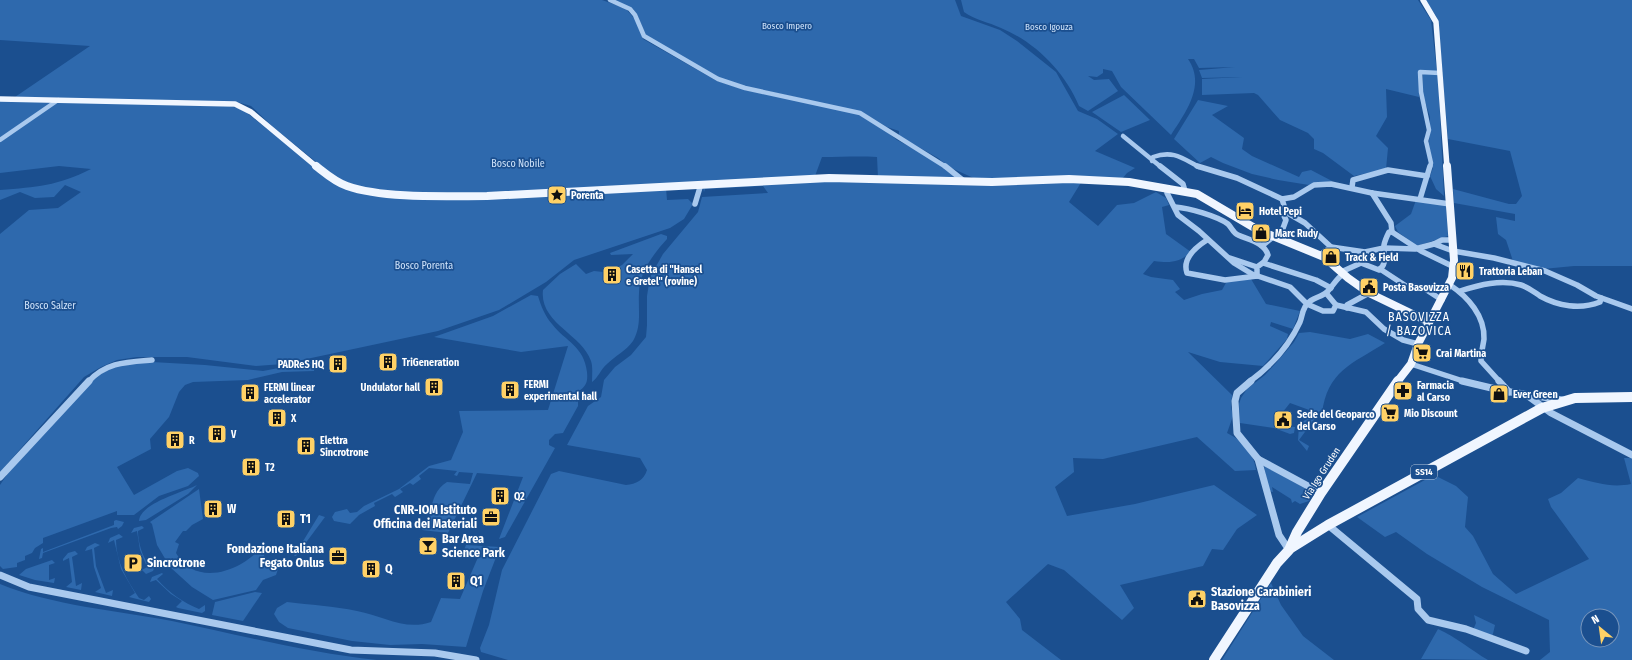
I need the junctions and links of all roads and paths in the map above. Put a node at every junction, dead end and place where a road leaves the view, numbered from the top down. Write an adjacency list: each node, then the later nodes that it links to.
1 (610, 0): 10 (street)
2 (1423, 0): 3 (main road, Via Igo Gruden)
3 (1440, 73): 9 (street); 19 (main road, Via Igo Gruden)
4 (0, 98): 5 (main road)
5 (58, 100): 7 (street); 11 (main road)
6 (1123, 136): 8 (street)
7 (0, 140)
8 (1152, 161): 14 (street); 16 (street)
9 (1428, 176): 12 (street); 17 (street)
10 (965, 182): 11 (main road); 13 (main road)
11 (701, 184): 18 (street)
12 (1352, 187): 15 (street); 16 (street)
13 (1167, 188): 14 (main road); 20 (street)
14 (1185, 191): 23 (main road)
15 (1372, 193): 17 (street); 22 (street)
16 (1282, 199): 21 (street)
17 (1420, 199): 19 (street)
18 (695, 204)
19 (1450, 204): 25 (main road, Via Igo Gruden)
20 (1175, 207): 24 (street); 27 (street)
21 (1286, 212): 23 (street); 28 (street)
22 (1392, 232): 29 (street); 30 (street)
23 (1275, 237): 27 (street); 33 (main road)
24 (1207, 240): 34 (street); 41 (street)
25 (1452, 240): 26 (street); 31 (main road, Via Igo Gruden)
26 (1434, 244): 30 (street); 31 (street)
27 (1262, 246): 36 (street)
28 (1331, 247): 32 (street); 33 (street)
29 (1384, 248): 30 (street); 32 (street); 39 (street)
30 (1417, 249): 38 (street)
31 (1453, 251): 38 (main road, Via Igo Gruden); 47 (street)
32 (1362, 252): 35 (street)
33 (1320, 255): 40 (main road)
34 (1230, 258): 37 (street); 41 (street)
35 (1361, 263): 39 (street); 40 (street)
36 (1263, 264): 37 (street); 43 (street)
37 (1257, 267): 41 (street)
38 (1454, 267): 42 (main road, Via Igo Gruden)
39 (1380, 269): 48 (street)
40 (1342, 273): 43 (street); 46 (main road)
41 (1257, 276): 49 (street)
42 (1450, 285): 44 (street); 48 (main road, Via Igo Gruden)
43 (1331, 288): 45 (street)
44 (1460, 291): 47 (street); 57 (street)
45 (1326, 293): 49 (street); 50 (street)
46 (1369, 293): 51 (street); 53 (main road)
47 (1601, 298): 52 (street)
48 (1442, 300): 53 (main road, Via Igo Gruden)
49 (1308, 304): 50 (street); 63 (street)
50 (1336, 305): 51 (street)
51 (1347, 308): 54 (street)
52 (1632, 309)
53 (1429, 322): 54 (main road, Via Igo Gruden)
54 (1418, 344): 56 (main road, Via Igo Gruden)
55 (152, 360): 64 (street)
56 (1411, 364): 57 (street); 65 (main road, Via Igo Gruden)
57 (1509, 392): 58 (street)
58 (1528, 396): 60 (street); 61 (street)
59 (1632, 397): 60 (main road, SS14)
60 (1564, 400): 61 (main road, SS14)
61 (1542, 408): 62 (street); 66 (main road, SS14)
62 (1632, 455)
63 (1258, 459): 65 (street); 67 (street)
64 (0, 477)
65 (1321, 493): 67 (main road, Via Igo Gruden)
66 (1328, 525): 67 (main road, SS14); 69 (street)
67 (1289, 550): 71 (main road, Via Igo Gruden / SS14)
68 (0, 575): 70 (street)
69 (1526, 651)
70 (476, 660)
71 (1214, 660)

